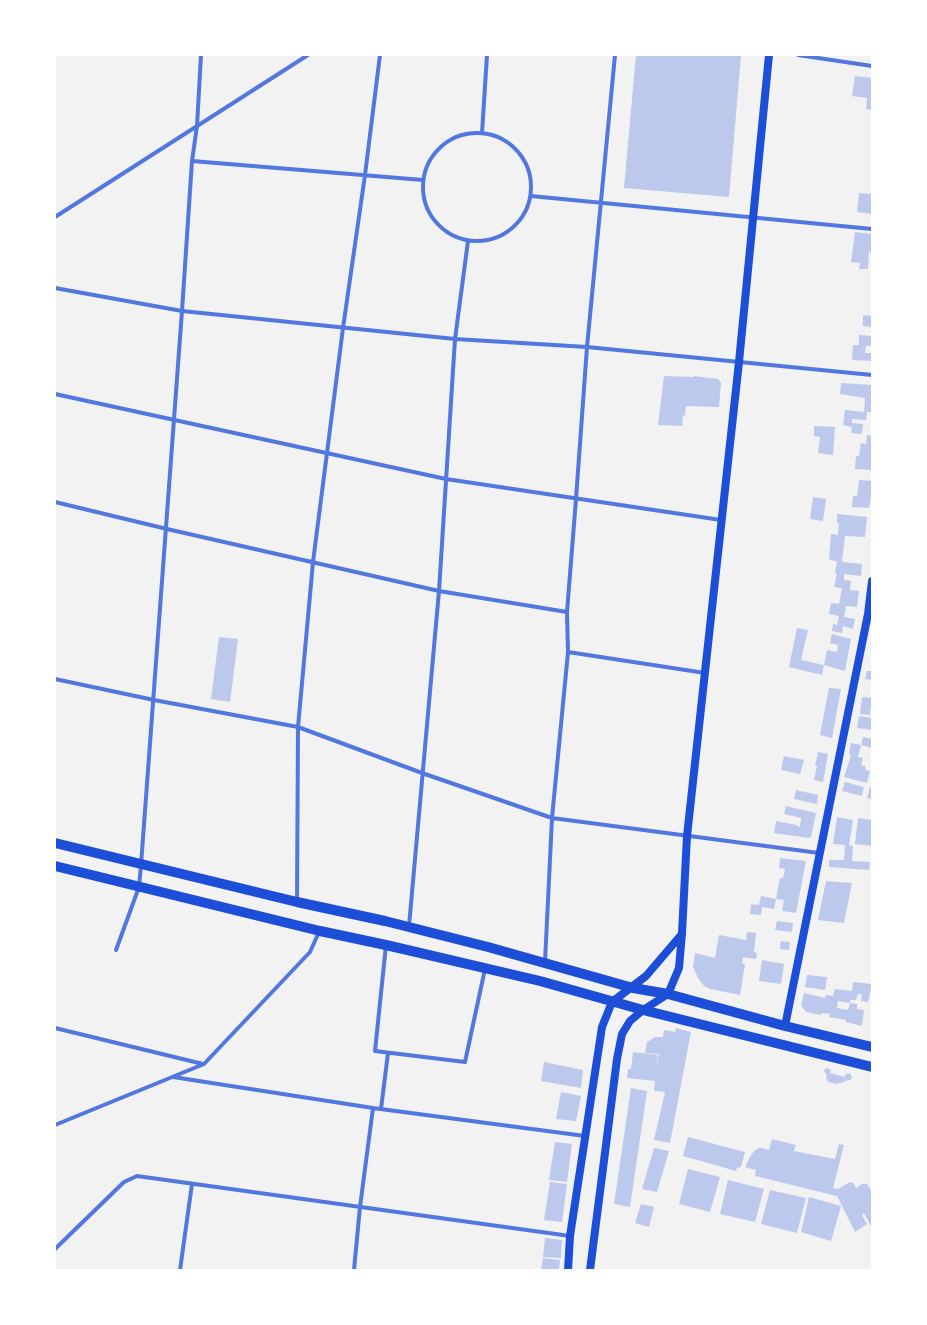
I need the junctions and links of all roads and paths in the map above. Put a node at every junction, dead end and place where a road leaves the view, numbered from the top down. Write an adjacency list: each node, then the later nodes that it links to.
1 (201, 55): 9 (street)
2 (308, 55): 9 (street)
3 (380, 55): 12 (street)
4 (487, 55): 10 (street)
5 (615, 55): 15 (street)
6 (769, 55): 16 (main road)
7 (798, 55): 8 (street)
8 (872, 66)
9 (197, 126): 11 (street); 17 (street)
10 (482, 133): 13 (street); 14 (street)
11 (192, 161): 12 (street); 21 (street)
12 (365, 175): 13 (street); 22 (street)
13 (423, 180): 19 (street)
14 (531, 196): 15 (street); 19 (street)
15 (602, 202): 16 (street); 24 (street)
16 (753, 217): 18 (street); 25 (main road)
17 (55, 218)
18 (872, 229)
19 (468, 241): 23 (street)
20 (55, 288): 21 (street)
21 (182, 311): 22 (street); 28 (street)
22 (342, 328): 23 (street); 29 (street)
23 (455, 340): 24 (street); 30 (street)
24 (587, 347): 25 (street); 31 (street)
25 (739, 362): 26 (street); 33 (main road)
26 (872, 375)
27 (55, 394): 28 (street)
28 (174, 420): 29 (street); 34 (street)
29 (327, 452): 30 (street); 35 (street)
30 (446, 479): 31 (street); 37 (street)
31 (576, 499): 33 (street); 38 (street)
32 (55, 502): 34 (street)
33 (721, 520): 40 (main road)
34 (167, 529): 35 (street); 42 (street)
35 (313, 562): 37 (street); 43 (street)
36 (872, 581): 48 (main road)
37 (439, 591): 38 (street); 44 (street)
38 (567, 612): 39 (street)
39 (568, 652): 40 (street); 45 (street)
40 (705, 673): 46 (main road)
41 (55, 679): 42 (street)
42 (154, 700): 43 (street); 49 (street)
43 (298, 727): 44 (street); 52 (street)
44 (422, 773): 45 (street); 53 (street)
45 (552, 818): 46 (street); 58 (street)
46 (687, 836): 48 (street); 55 (main road)
47 (55, 843): 49 (main road)
48 (819, 853): 64 (main road)
49 (141, 865): 51 (street); 52 (main road)
50 (55, 866): 51 (main road)
51 (139, 887): 54 (main road); 57 (street)
52 (297, 902): 53 (main road)
53 (409, 928): 58 (main road)
54 (320, 930): 56 (main road); 68 (street)
55 (682, 933): 60 (main road); 61 (main road)
56 (386, 945): 59 (main road); 67 (street)
57 (116, 950)
58 (545, 962): 60 (main road)
59 (485, 969): 62 (main road); 67 (street)
60 (633, 988): 61 (main road); 62 (main road)
61 (668, 994): 63 (main road); 64 (main road)
62 (612, 1002): 63 (main road); 74 (main road)
63 (642, 1010): 69 (main road); 82 (main road)
64 (785, 1026): 66 (main road)
65 (55, 1028): 68 (street)
66 (872, 1047)
67 (388, 1053): 72 (street)
68 (204, 1064): 70 (street)
69 (872, 1067)
70 (173, 1077): 71 (street); 73 (street)
71 (373, 1108): 72 (street); 76 (street)
72 (381, 1108): 74 (street)
73 (55, 1125)
74 (585, 1136): 77 (main road)
75 (192, 1184): 76 (street); 78 (street); 79 (street)
76 (360, 1207): 77 (street); 80 (street)
77 (570, 1236): 81 (main road)
78 (55, 1250)
79 (180, 1270)
80 (354, 1270)
81 (568, 1270)
82 (590, 1270)

